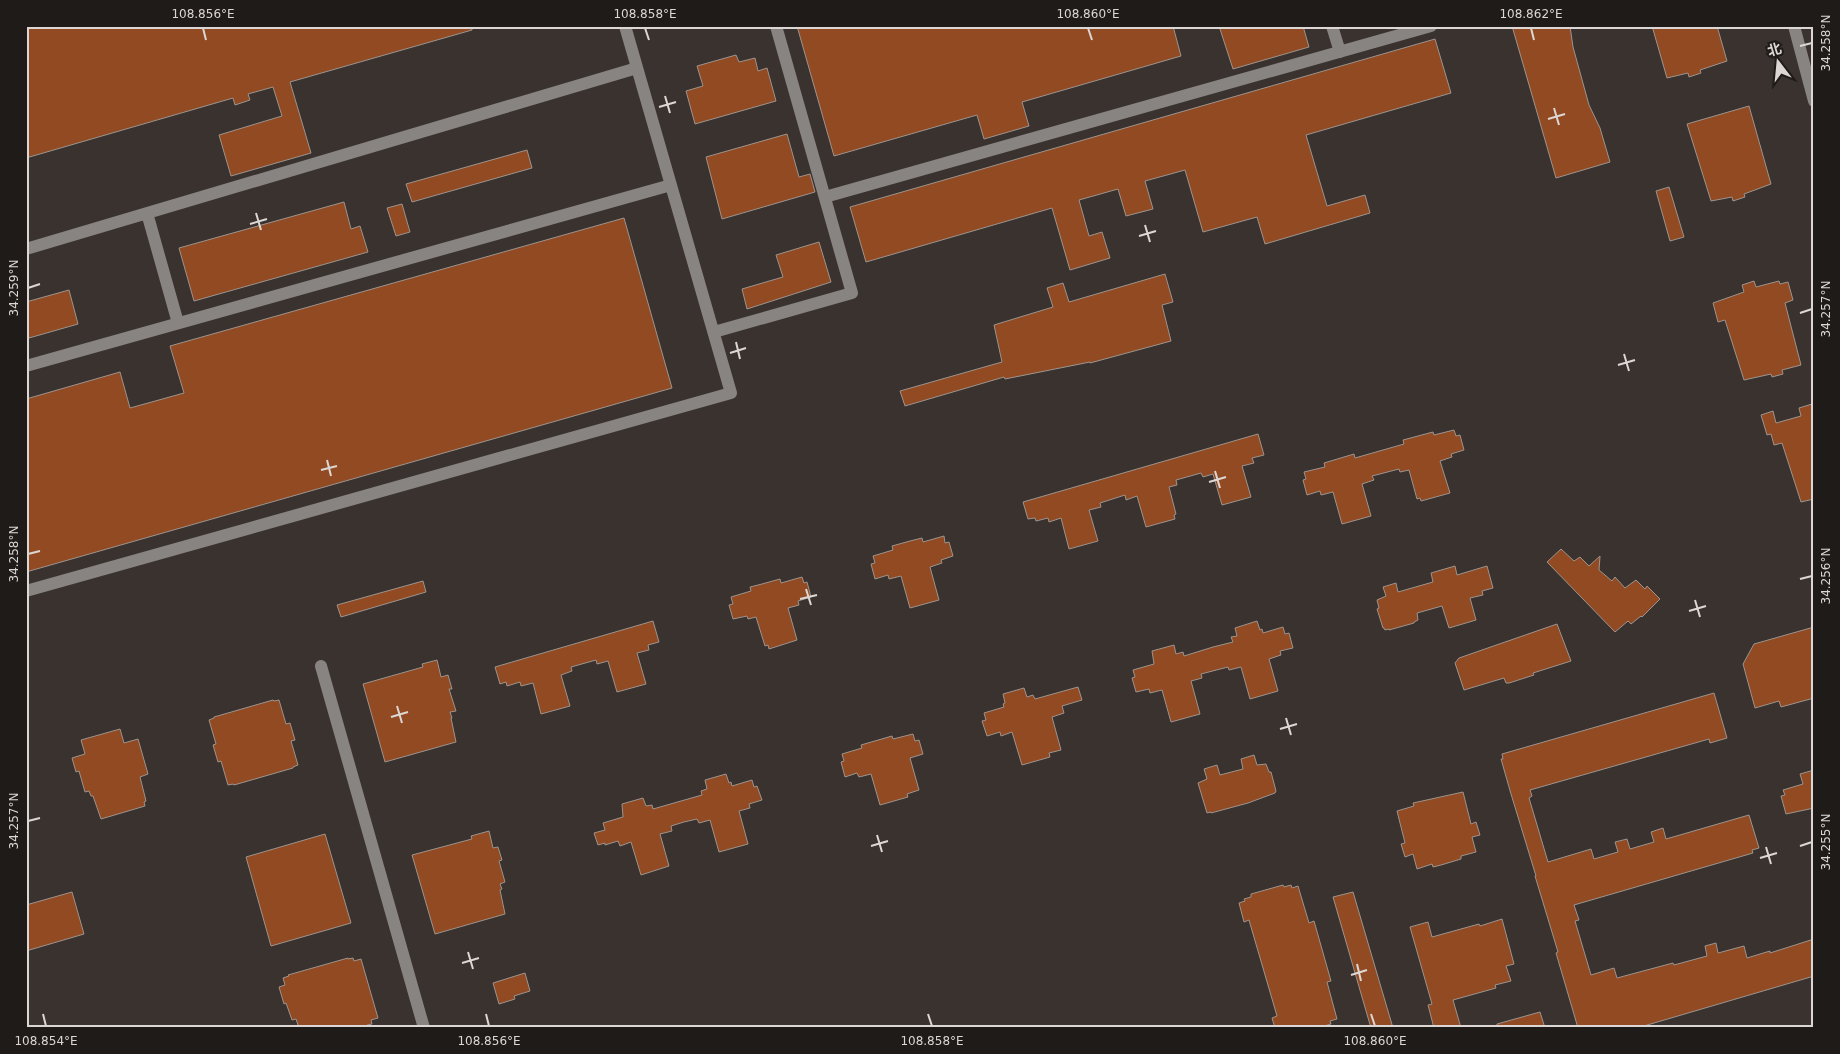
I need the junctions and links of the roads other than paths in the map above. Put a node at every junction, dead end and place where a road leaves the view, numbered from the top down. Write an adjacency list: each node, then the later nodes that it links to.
1 (624, 26): 7 (street)
2 (776, 26): 10 (street)
3 (1332, 26): 6 (street)
4 (1431, 26): 6 (street)
5 (1794, 26): 8 (street)
6 (1340, 52): 10 (street)
7 (637, 68): 9 (street); 11 (street)
8 (1814, 101)
9 (671, 186): 13 (street); 14 (street)
10 (825, 197): 14 (street)
11 (147, 213): 12 (street); 13 (street)
12 (26, 249)
13 (178, 323): 15 (street)
14 (714, 332): 16 (street)
15 (26, 366)
16 (26, 591)
17 (321, 666): 18 (street)
18 (424, 1028)

